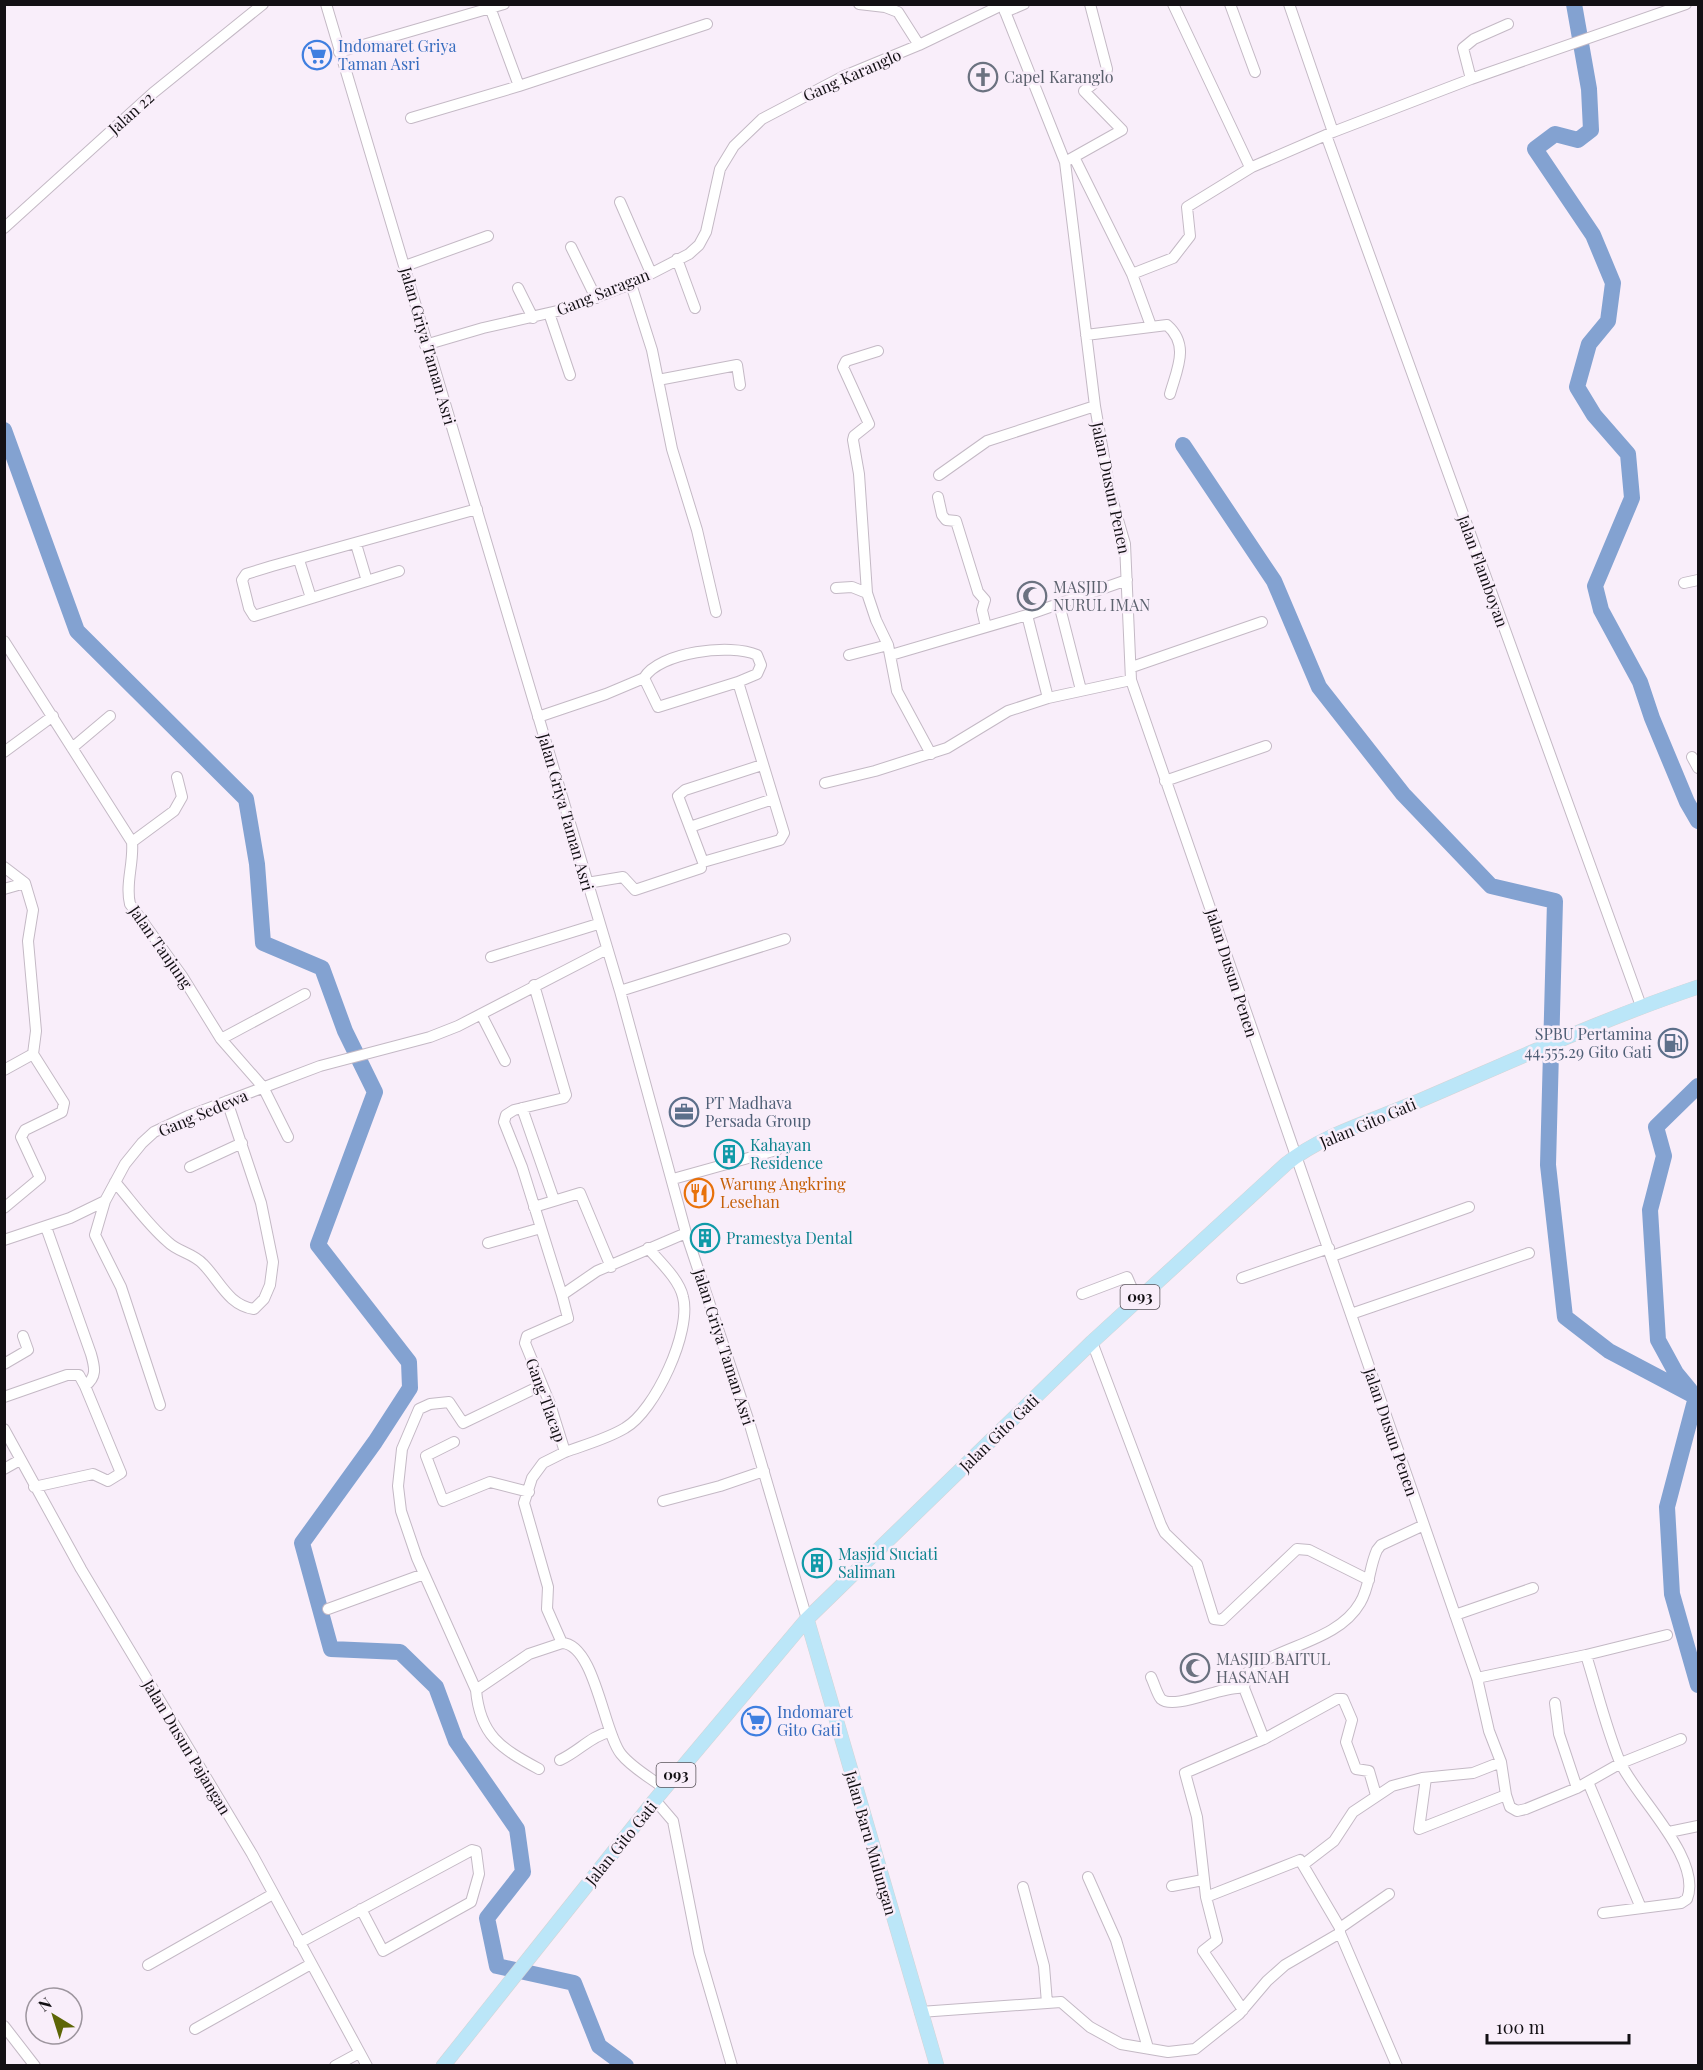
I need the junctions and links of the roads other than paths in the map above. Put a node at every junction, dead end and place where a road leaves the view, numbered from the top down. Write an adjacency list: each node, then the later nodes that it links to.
1 (263, 4): 27 (street, Jalan 22)
2 (326, 4): 17 (street, Jalan Griya Taman Asri)
3 (504, 4): 13 (street)
4 (859, 4): 16 (street)
5 (1024, 4): 11 (street, Gang Karanglo)
6 (1090, 4): 23 (street)
7 (1173, 4): 24 (street)
8 (1230, 4): 18 (street)
9 (1288, 4): 22 (street, Jalan Flamboyan)
10 (1686, 4): 12 (street)
11 (1003, 7): 16 (street, Gang Karanglo); 23 (street, Jalan Dusun Penen)
12 (1665, 7): 19 (street)
13 (491, 10): 17 (street); 20 (street)
14 (707, 24): 20 (street)
15 (1508, 24): 19 (street)
16 (919, 45): 25 (street, Gang Karanglo)
17 (339, 52): 31 (street, Jalan Griya Taman Asri)
18 (1255, 72)
19 (1471, 79): 22 (street)
20 (519, 86): 21 (street)
21 (411, 118)
22 (1329, 133): 24 (street); 105 (street, Jalan Flamboyan)
23 (1070, 160): 33 (street); 41 (street, Jalan Dusun Penen)
24 (1252, 167): 33 (street)
25 (720, 169): 30 (street, Gang Saragan)
26 (620, 202): 32 (street)
27 (4, 228)
28 (488, 236): 31 (street)
29 (571, 247): 36 (street)
30 (677, 259): 32 (street, Gang Saragan); 37 (street)
31 (405, 266): 42 (street, Jalan Griya Taman Asri)
32 (651, 273): 34 (street, Gang Saragan)
33 (1132, 274): 40 (street)
34 (631, 284): 36 (street, Gang Saragan); 45 (street)
35 (518, 288): 39 (street)
36 (596, 298): 38 (street, Gang Saragan)
37 (695, 308)
38 (549, 314): 39 (street, Gang Saragan); 44 (street)
39 (533, 318): 42 (street, Gang Saragan)
40 (1152, 326): 41 (street); 47 (street)
41 (1086, 335): 48 (street, Jalan Dusun Penen)
42 (425, 345): 51 (street, Jalan Griya Taman Asri)
43 (878, 351): 60 (street)
44 (570, 375)
45 (658, 380): 46 (street); 63 (street)
46 (740, 386)
47 (1170, 394)
48 (1095, 406): 49 (street); 55 (street, Jalan Dusun Penen)
49 (939, 475)
50 (938, 497): 66 (street)
51 (477, 509): 52 (street); 78 (street, Jalan Griya Taman Asri)
52 (356, 544): 53 (street); 57 (street)
53 (299, 560): 61 (street); 61 (street)
54 (399, 571): 57 (street)
55 (1127, 580): 62 (street); 70 (street, Jalan Dusun Penen)
56 (1698, 580): 58 (street)
57 (367, 581): 61 (street)
58 (1684, 583)
59 (836, 588): 60 (street)
60 (867, 593): 68 (street)
61 (311, 598)
62 (1059, 604): 64 (street); 74 (street)
63 (716, 612)
64 (1027, 615): 66 (street); 75 (street)
65 (1262, 622): 70 (street)
66 (986, 627): 68 (street)
67 (4, 641): 76 (street)
68 (890, 650): 69 (street); 82 (street)
69 (849, 655)
70 (1132, 667): 72 (street, Jalan Dusun Penen)
71 (644, 678): 73 (street); 73 (street); 78 (street)
72 (1131, 680): 74 (street); 87 (street, Jalan Dusun Penen)
73 (738, 682): 84 (street)
74 (1081, 690): 75 (street)
75 (1048, 698): 82 (street)
76 (53, 716): 80 (street); 81 (street)
77 (110, 716): 80 (street)
78 (538, 717): 95 (street, Jalan Griya Taman Asri)
79 (1266, 746): 87 (street)
80 (72, 748): 91 (street)
81 (4, 752)
82 (931, 754): 88 (street)
83 (1692, 758): 85 (street)
84 (762, 765): 89 (street); 90 (street)
85 (1698, 768)
86 (177, 777): 91 (street)
87 (1165, 781): 117 (street, Jalan Dusun Penen)
88 (825, 783)
89 (773, 799): 90 (street); 90 (street)
90 (690, 827)
91 (132, 842): 107 (street, Jalan Tanjung)
92 (4, 867): 94 (street)
93 (701, 868): 95 (street)
94 (25, 883): 96 (street); 108 (street)
95 (587, 883): 97 (street, Jalan Griya Taman Asri)
96 (4, 889)
97 (598, 924): 99 (street, Jalan Griya Taman Asri); 100 (street)
98 (785, 939): 103 (street)
99 (607, 949): 101 (street, Gang Sedewa); 103 (street, Jalan Griya Taman Asri)
100 (491, 957)
101 (534, 985): 106 (street, Gang Sedewa); 113 (street)
102 (1697, 988): 105 (main road, Jalan Gito Gati / 093)
103 (620, 991): 119 (street, Jalan Griya Taman Asri)
104 (305, 994): 107 (street)
105 (1641, 1006): 117 (main road, Jalan Gito Gati / 093)
106 (481, 1014): 109 (street); 111 (street, Gang Sedewa)
107 (221, 1040): 111 (street, Jalan Tanjung)
108 (33, 1054): 110 (street); 125 (street)
109 (505, 1061)
110 (4, 1070)
111 (263, 1087): 112 (street, Gang Sedewa); 114 (street, Jalan Tanjung)
112 (227, 1101): 115 (street); 120 (street, Gang Sedewa)
113 (522, 1108): 121 (street); 123 (street)
114 (288, 1137)
115 (242, 1143): 118 (street); 120 (street)
116 (777, 1150): 119 (street)
117 (1298, 1154): 132 (street, Jalan Dusun Penen); 138 (main road, Jalan Gito Gati / 093)
118 (190, 1167)
119 (673, 1179): 128 (street, Jalan Griya Taman Asri)
120 (115, 1182): 122 (street, Gang Sedewa)
121 (554, 1200): 123 (street); 134 (street)
122 (105, 1201): 126 (street); 146 (street, Gang Sedewa)
123 (534, 1207): 127 (street)
124 (1469, 1207): 132 (street)
125 (4, 1208)
126 (46, 1227): 129 (street); 144 (street)
127 (541, 1228): 130 (street); 137 (street)
128 (686, 1233): 131 (street); 152 (street, Jalan Griya Taman Asri)
129 (4, 1240)
130 (488, 1244)
131 (648, 1248): 134 (street); 149 (street)
132 (1330, 1252): 135 (street); 139 (street, Jalan Dusun Penen)
133 (1529, 1253): 139 (street)
134 (611, 1267): 137 (street)
135 (1242, 1278)
136 (1082, 1294): 138 (street)
137 (562, 1295): 143 (street, Gang Tlacap)
138 (1137, 1300): 141 (main road, Jalan Gito Gati / 093)
139 (1350, 1314): 156 (street, Jalan Dusun Penen)
140 (23, 1336): 142 (street)
141 (1092, 1342): 158 (street); 162 (main road, Jalan Gito Gati / 093)
142 (4, 1364)
143 (542, 1385): 149 (street, Gang Tlacap); 157 (street)
144 (84, 1386): 145 (street); 153 (street)
145 (4, 1396)
146 (160, 1405)
147 (4, 1429): 150 (street, Jalan Dusun Pajangan)
148 (454, 1442): 154 (street)
149 (565, 1452): 154 (street, Gang Tlacap)
150 (20, 1460): 151 (street); 153 (street, Jalan Dusun Pajangan)
151 (4, 1469)
152 (764, 1471): 155 (street); 162 (street, Jalan Griya Taman Asri)
153 (34, 1487): 192 (street, Jalan Dusun Pajangan)
154 (529, 1492): 164 (street, Gang Tlacap)
155 (663, 1501)
156 (1424, 1524): 158 (street); 161 (street, Jalan Dusun Penen)
157 (424, 1574): 160 (street); 169 (street)
158 (1369, 1580): 168 (street)
159 (1533, 1588): 161 (street)
160 (328, 1609)
161 (1455, 1615): 167 (street, Jalan Dusun Penen)
162 (807, 1619): 181 (main road, Jalan Gito Gati / 093); 204 (main road, Jalan Baru Mulungan)
163 (1667, 1635): 165 (street)
164 (562, 1643): 169 (street); 171 (street, Gang Tlacap)
165 (1586, 1655): 167 (street); 176 (street)
166 (1151, 1677): 168 (street)
167 (1476, 1677): 175 (street, Jalan Dusun Penen)
168 (1244, 1688): 172 (street)
169 (476, 1690): 177 (street)
170 (1555, 1703): 180 (street)
171 (609, 1732): 174 (street); 181 (street, Gang Tlacap)
172 (1264, 1739): 182 (street); 189 (street)
173 (1681, 1739): 176 (street)
174 (560, 1760)
175 (1501, 1762): 178 (street); 183 (street, Jalan Dusun Penen)
176 (1621, 1763): 179 (street); 186 (street)
177 (539, 1769)
178 (1420, 1779): 182 (street); 183 (street)
179 (1588, 1782): 180 (street); 195 (street)
180 (1577, 1788): 183 (street)
181 (665, 1789): 184 (main road, Jalan Gito Gati / 093)
182 (1376, 1795): 187 (street)
183 (1506, 1795)
184 (655, 1800): 212 (main road, Jalan Gito Gati / 093); 213 (street)
185 (1698, 1826): 186 (street)
186 (1669, 1832): 195 (street)
187 (1304, 1864): 194 (street); 198 (street)
188 (1088, 1876): 207 (street)
189 (1203, 1880): 190 (street); 194 (street)
190 (1172, 1886)
191 (1023, 1887): 202 (street)
192 (273, 1894): 199 (street, Jalan Dusun Pajangan); 201 (street)
193 (1389, 1894): 198 (street)
194 (1206, 1897): 203 (street)
195 (1641, 1908): 197 (street)
196 (361, 1909): 196 (street); 199 (street)
197 (1603, 1913)
198 (1340, 1930): 203 (street); 215 (street)
199 (299, 1943): 200 (street, Jalan Dusun Pajangan)
200 (311, 1964): 206 (street); 208 (street, Jalan Dusun Pajangan)
201 (148, 1965)
202 (1047, 2002): 204 (street); 207 (street)
203 (1243, 2010): 207 (street)
204 (920, 2012): 214 (main road, Jalan Baru Mulungan)
205 (4, 2026): 209 (street)
206 (195, 2029)
207 (1148, 2048)
208 (359, 2053): 210 (street); 211 (street, Jalan Dusun Pajangan)
209 (34, 2066)
210 (335, 2066)
211 (367, 2066)
212 (443, 2066)
213 (732, 2066)
214 (937, 2066)
215 (1396, 2066)

